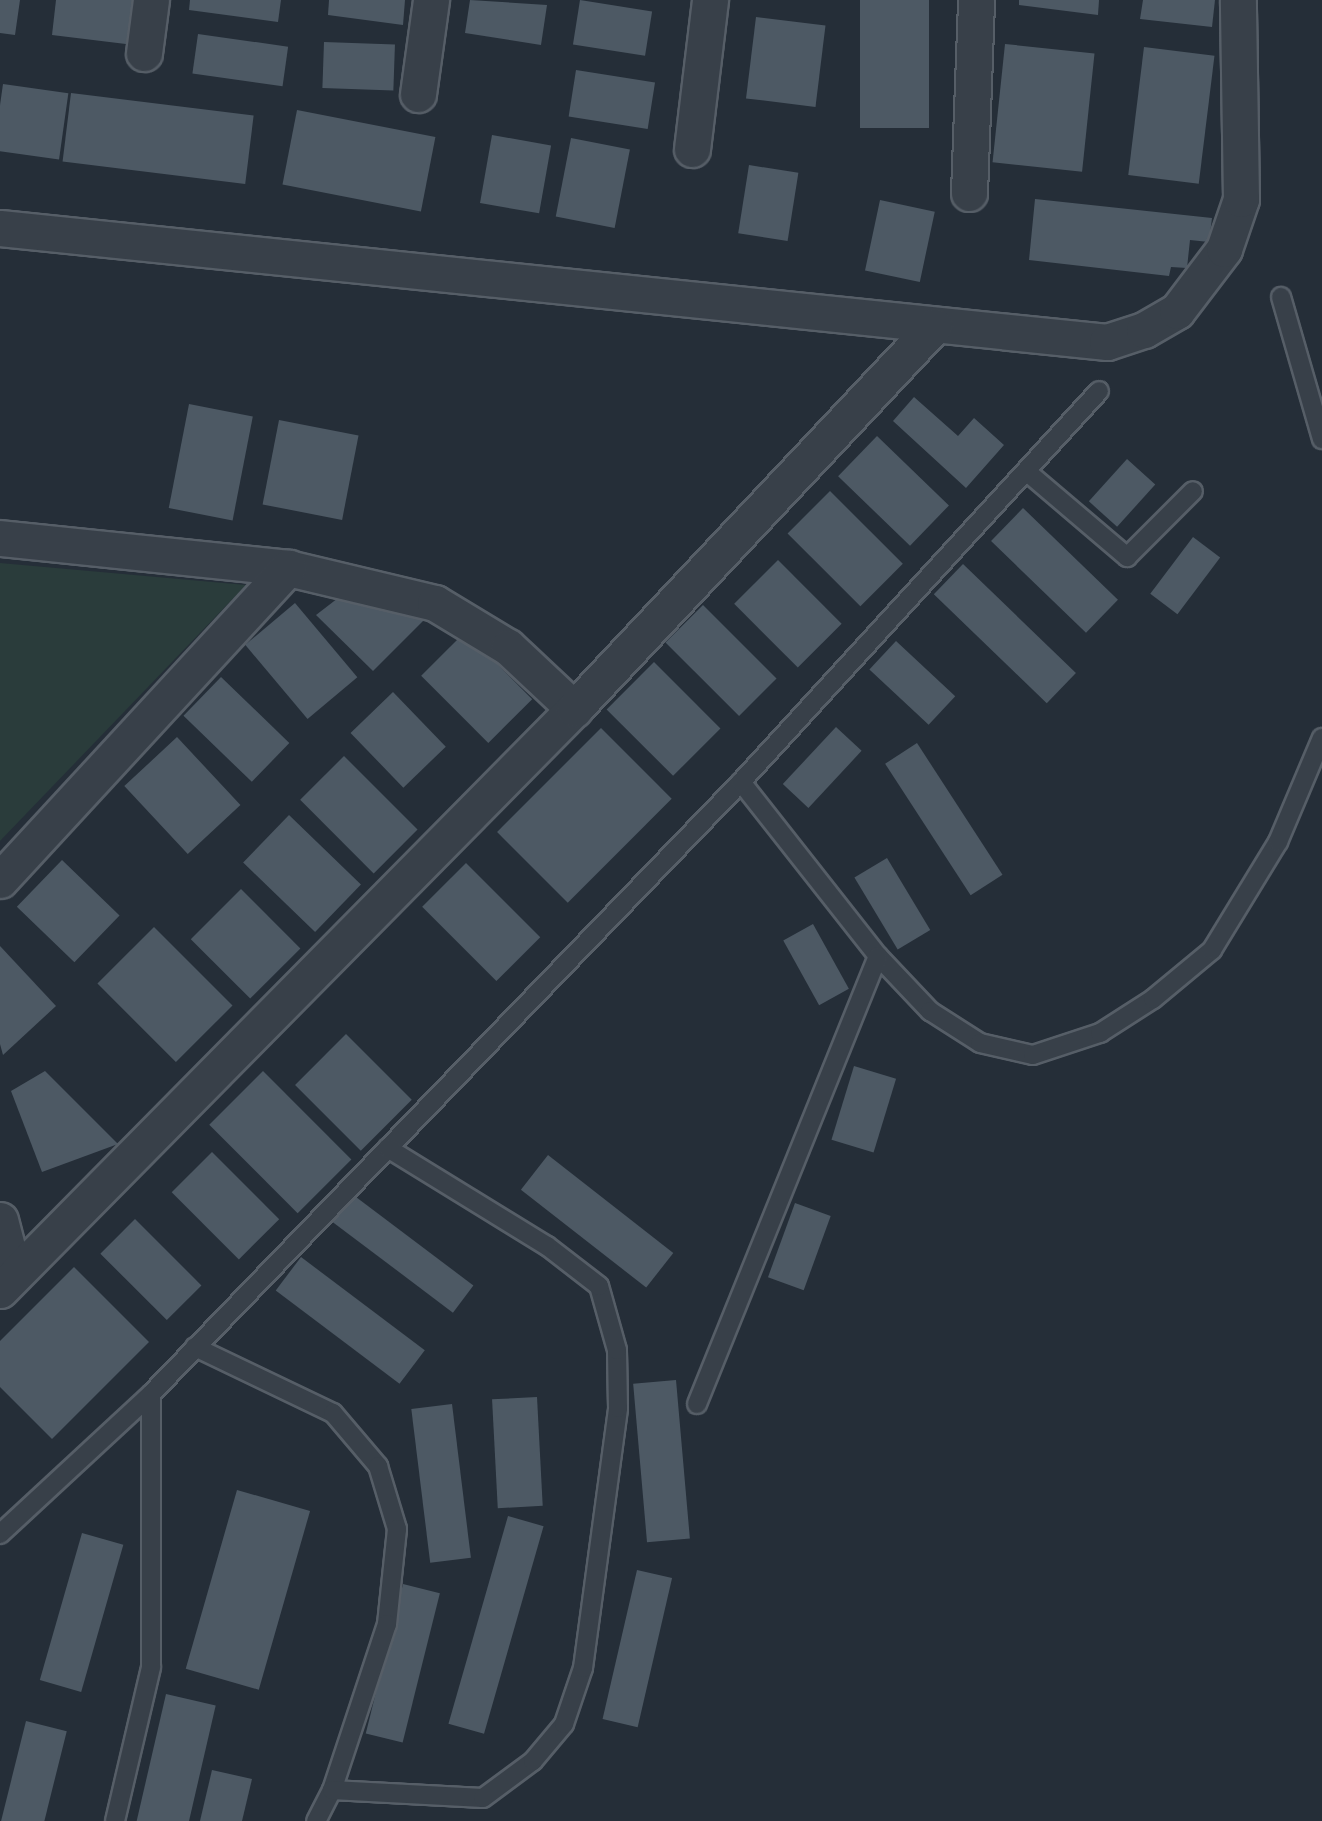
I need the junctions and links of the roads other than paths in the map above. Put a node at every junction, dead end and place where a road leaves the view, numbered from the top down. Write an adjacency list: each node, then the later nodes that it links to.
1 (151, 0): 6 (street)
2 (431, 0): 7 (street)
3 (710, 0): 8 (street)
4 (976, 0): 9 (street)
5 (1238, 0): 12 (street)
6 (144, 53)
7 (418, 94)
8 (692, 149)
9 (969, 193)
10 (0, 228): 12 (street)
11 (1281, 297): 14 (lane)
12 (934, 326): 19 (street)
13 (1099, 391): 15 (lane)
14 (1322, 439)
15 (1026, 471): 16 (lane); 21 (lane)
16 (1193, 491)
17 (0, 538): 18 (street)
18 (288, 568): 19 (street); 22 (street)
19 (574, 709): 26 (street)
20 (1322, 738): 23 (lane)
21 (741, 782): 23 (lane); 24 (lane)
22 (0, 880)
23 (878, 956): 29 (lane)
24 (388, 1148): 27 (lane); 31 (lane)
25 (0, 1220): 26 (street)
26 (7, 1282)
27 (195, 1347): 28 (lane); 31 (lane)
28 (151, 1394): 30 (lane); 32 (lane)
29 (697, 1404)
30 (0, 1534)
31 (332, 1790): 33 (lane)
32 (115, 1821)
33 (316, 1821)

